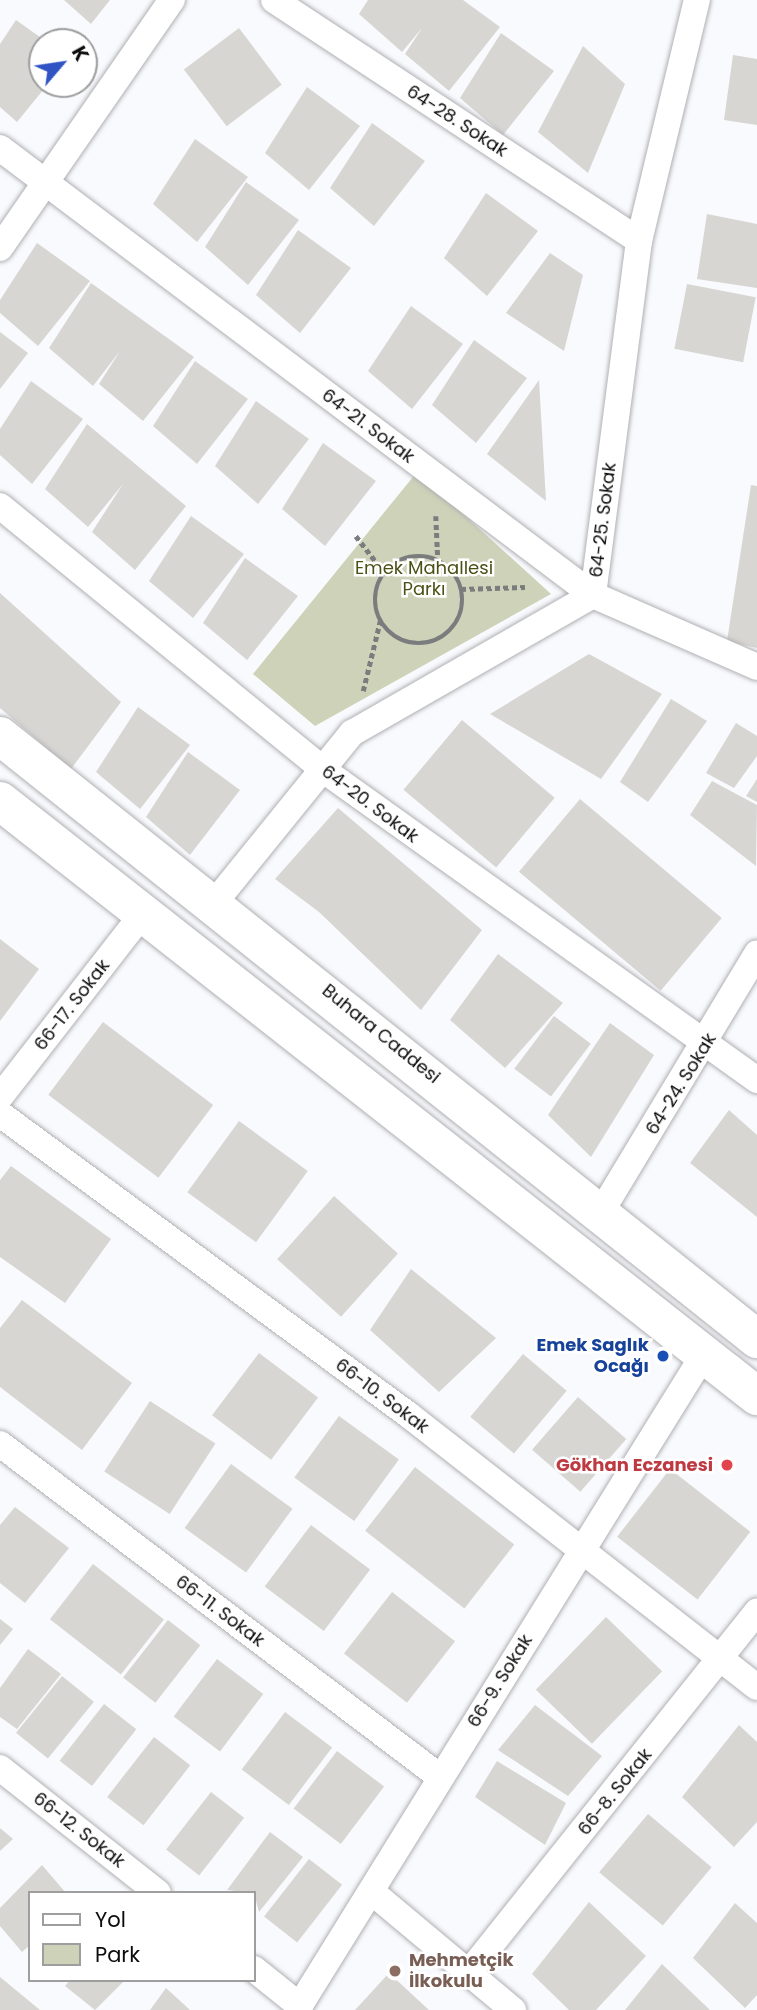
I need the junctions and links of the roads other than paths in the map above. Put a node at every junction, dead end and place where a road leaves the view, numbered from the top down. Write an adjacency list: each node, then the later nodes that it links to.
1 (172, 0): 5 (street)
2 (274, 0): 6 (street, 64-28. Sokak)
3 (697, 0): 6 (street, 64-25. Sokak)
4 (0, 148): 5 (street, 64-21. Sokak)
5 (47, 185): 7 (street); 9 (street, 64-21. Sokak)
6 (639, 241): 9 (street, 64-25. Sokak)
7 (0, 248)
8 (0, 506): 12 (street, 64-20. Sokak)
9 (593, 595): 10 (street, 64-21. Sokak); 12 (street, 64-25. Sokak)
10 (757, 667)
11 (0, 736): 14 (main road, Buhara Caddesi)
12 (321, 769): 14 (street, 64-25. Sokak); 17 (street, 64-20. Sokak)
13 (0, 800): 15 (main road)
14 (215, 902): 21 (main road, Buhara Caddesi)
15 (143, 913): 19 (street, 66-17. Sokak); 23 (main road)
16 (757, 953): 17 (street, 64-24. Sokak)
17 (706, 1046): 18 (street, 64-20. Sokak); 21 (street, 64-24. Sokak)
18 (757, 1080)
19 (0, 1097)
20 (0, 1114): 26 (street, 66-10. Sokak)
21 (601, 1212): 22 (main road, Buhara Caddesi)
22 (757, 1339)
23 (704, 1354): 24 (main road); 26 (street, 66-9. Sokak)
24 (757, 1396)
25 (0, 1444): 31 (street, 66-11. Sokak)
26 (582, 1548): 28 (street, 66-10. Sokak); 31 (street, 66-9. Sokak)
27 (757, 1611): 28 (street, 66-8. Sokak)
28 (723, 1659): 29 (street, 66-10. Sokak); 35 (street, 66-8. Sokak)
29 (757, 1687)
30 (0, 1768): 32 (street, 66-12. Sokak)
31 (440, 1777): 33 (street, 66-9. Sokak)
32 (155, 1891)
33 (372, 1892): 35 (street); 36 (street, 66-9. Sokak)
34 (256, 1971): 36 (street)
35 (470, 1971): 37 (street)
36 (298, 2008)
37 (513, 2010)

